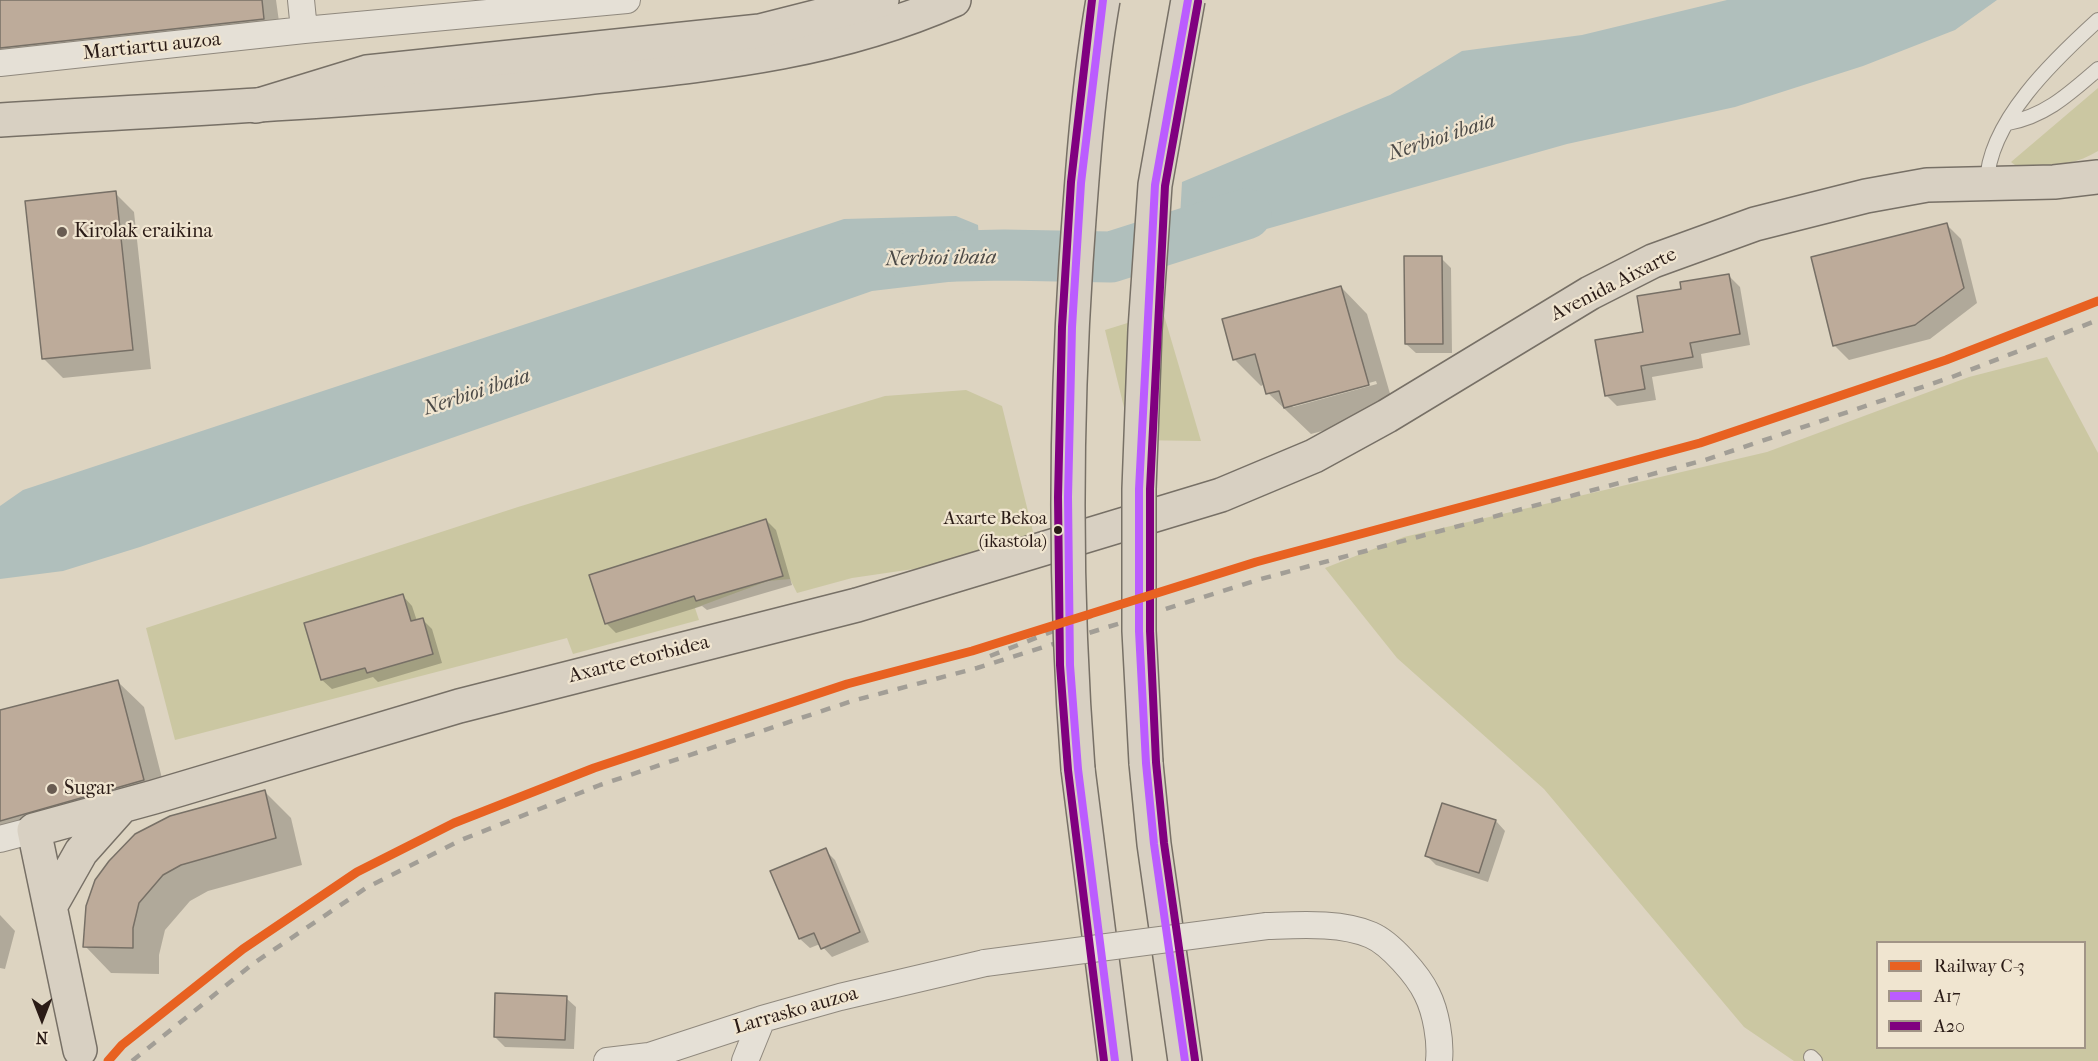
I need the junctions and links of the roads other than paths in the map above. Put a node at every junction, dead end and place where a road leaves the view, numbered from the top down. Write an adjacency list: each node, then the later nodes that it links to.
1 (300, 0): 8 (street)
2 (627, 0): 8 (street, Martiartu auzoa)
3 (882, 0): 11 (main road)
4 (954, 0): 11 (main road)
5 (1103, 0): 25 (main road, bridge)
6 (1188, 0): 26 (main road, bridge)
7 (2098, 20): 13 (lane)
8 (304, 30): 9 (street, Martiartu auzoa)
9 (0, 63)
10 (2098, 69): 13 (lane)
11 (256, 106): 12 (main road)
12 (0, 120)
13 (2008, 123): 15 (lane)
14 (2098, 177): 15 (main road, Avenida Aixarte)
15 (1986, 183): 16 (main road, Avenida Aixarte)
16 (1242, 486): 17 (main road, Axarte etorbidea)
17 (122, 806): 18 (main road, Axarte etorbidea); 20 (main road)
18 (34, 830): 19 (street); 20 (main road)
19 (0, 839)
20 (51, 905): 22 (main road)
21 (762, 1019): 23 (street, Larrasko auzoa); 24 (street); 27 (street, Larrasko auzoa, bridge)
22 (80, 1050)
23 (607, 1061)
24 (745, 1061)
25 (1115, 1061)
26 (1185, 1061)
27 (1439, 1061)

